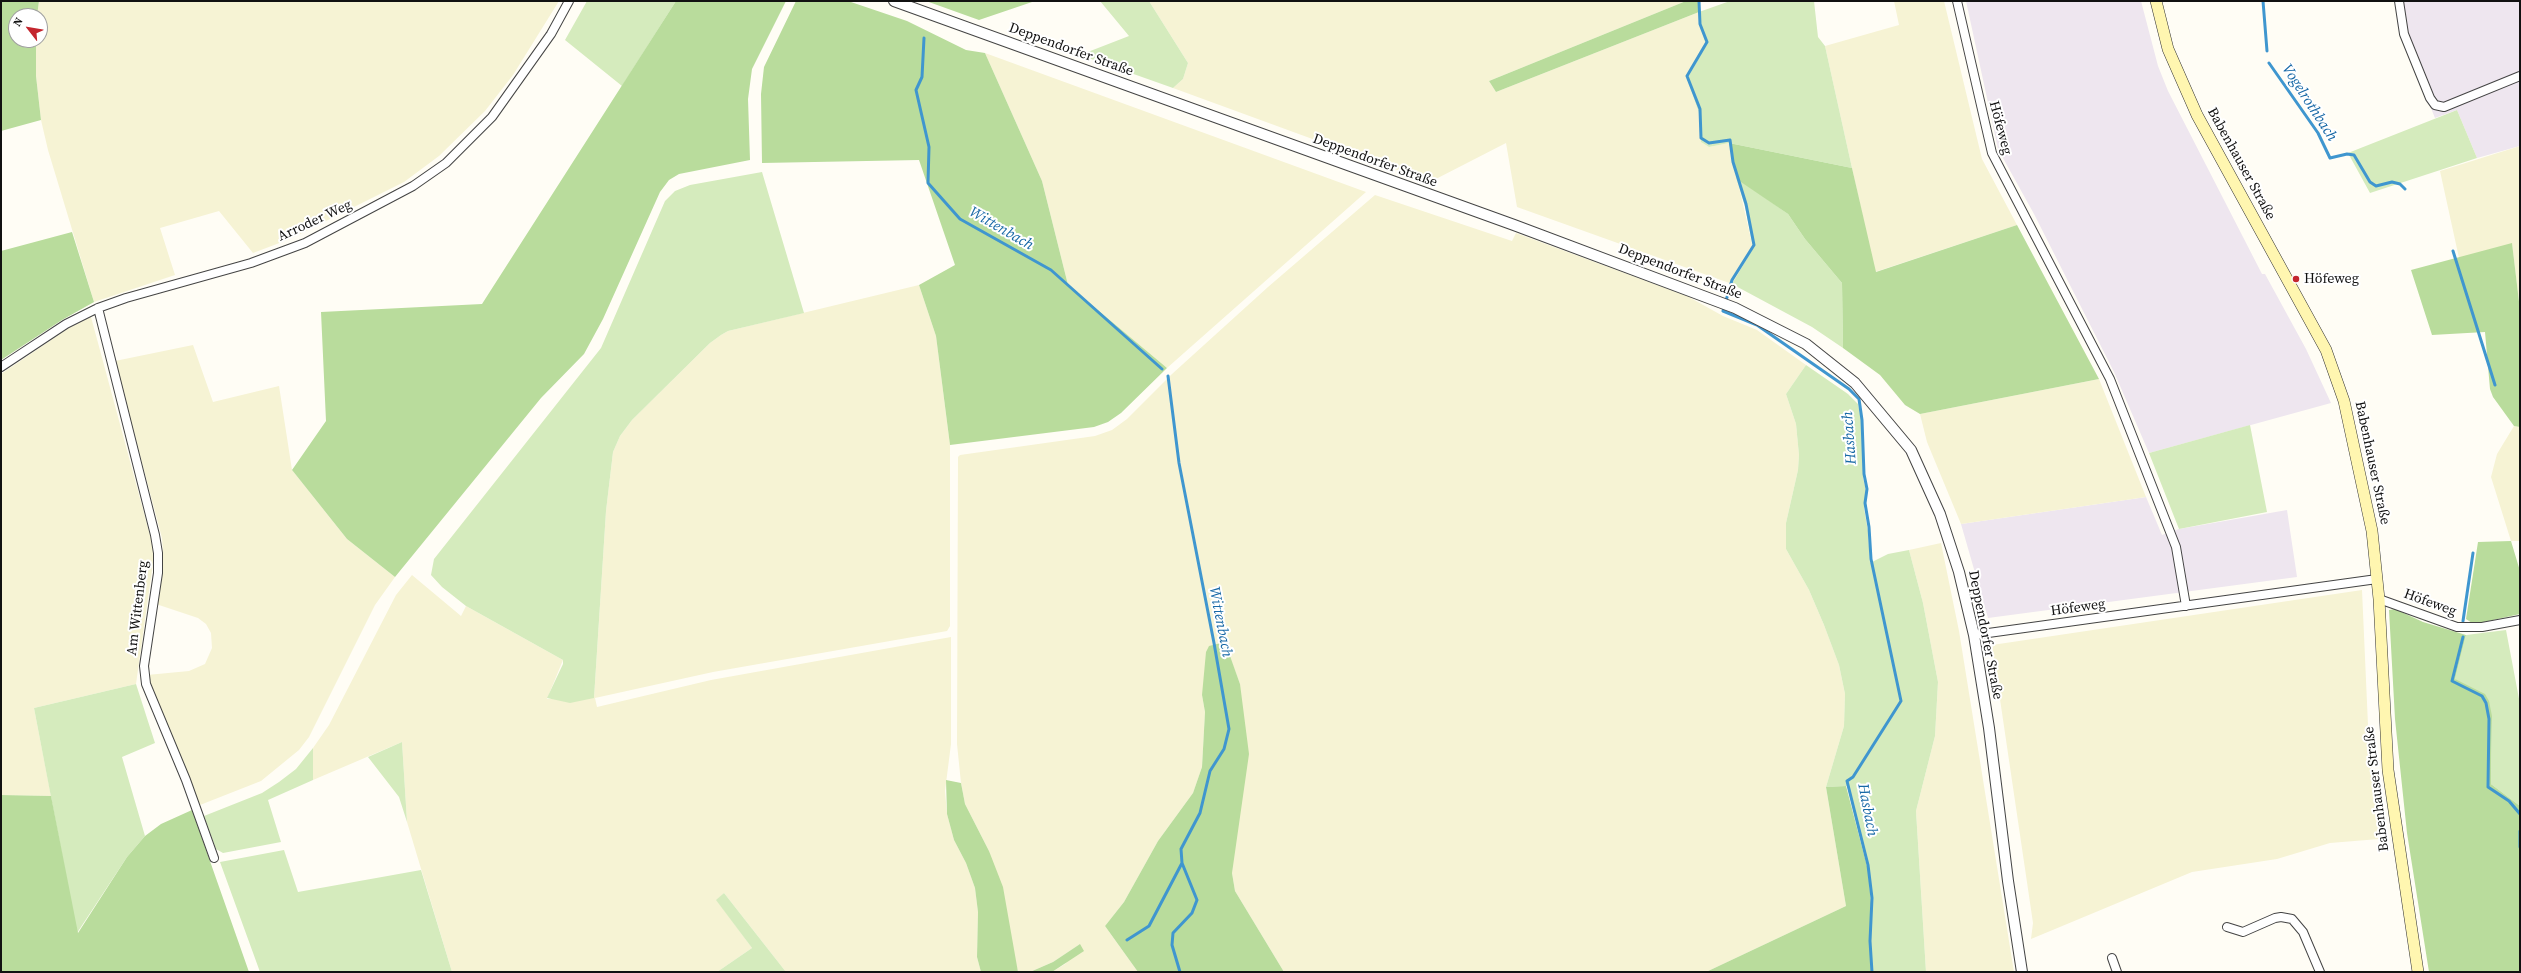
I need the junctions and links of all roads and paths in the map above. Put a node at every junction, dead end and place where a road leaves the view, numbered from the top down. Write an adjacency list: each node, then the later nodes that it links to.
1 (569, 1): 7 (street, Arroder Weg)
2 (894, 1): 13 (street, Deppendorfer Straße)
3 (1957, 1): 11 (street, Höfeweg)
4 (2156, 1): 9 (main road, Babenhauser Straße)
5 (2399, 1): 6 (street)
6 (2520, 76)
7 (98, 308): 8 (street, Arroder Weg); 14 (street, Am Wittenberg)
8 (1, 367)
9 (2377, 579): 10 (main road, Babenhauser Straße); 11 (street, Höfeweg)
10 (2379, 599): 12 (street, Höfeweg); 20 (main road, Babenhauser Straße)
11 (2186, 606): 13 (street, Höfeweg)
12 (2520, 620)
13 (1974, 635): 17 (street, Deppendorfer Straße)
14 (214, 858)
15 (2227, 927): 19 (street)
16 (2112, 958): 18 (street)
17 (2022, 972)
18 (2117, 972)
19 (2320, 972)
20 (2418, 972)

